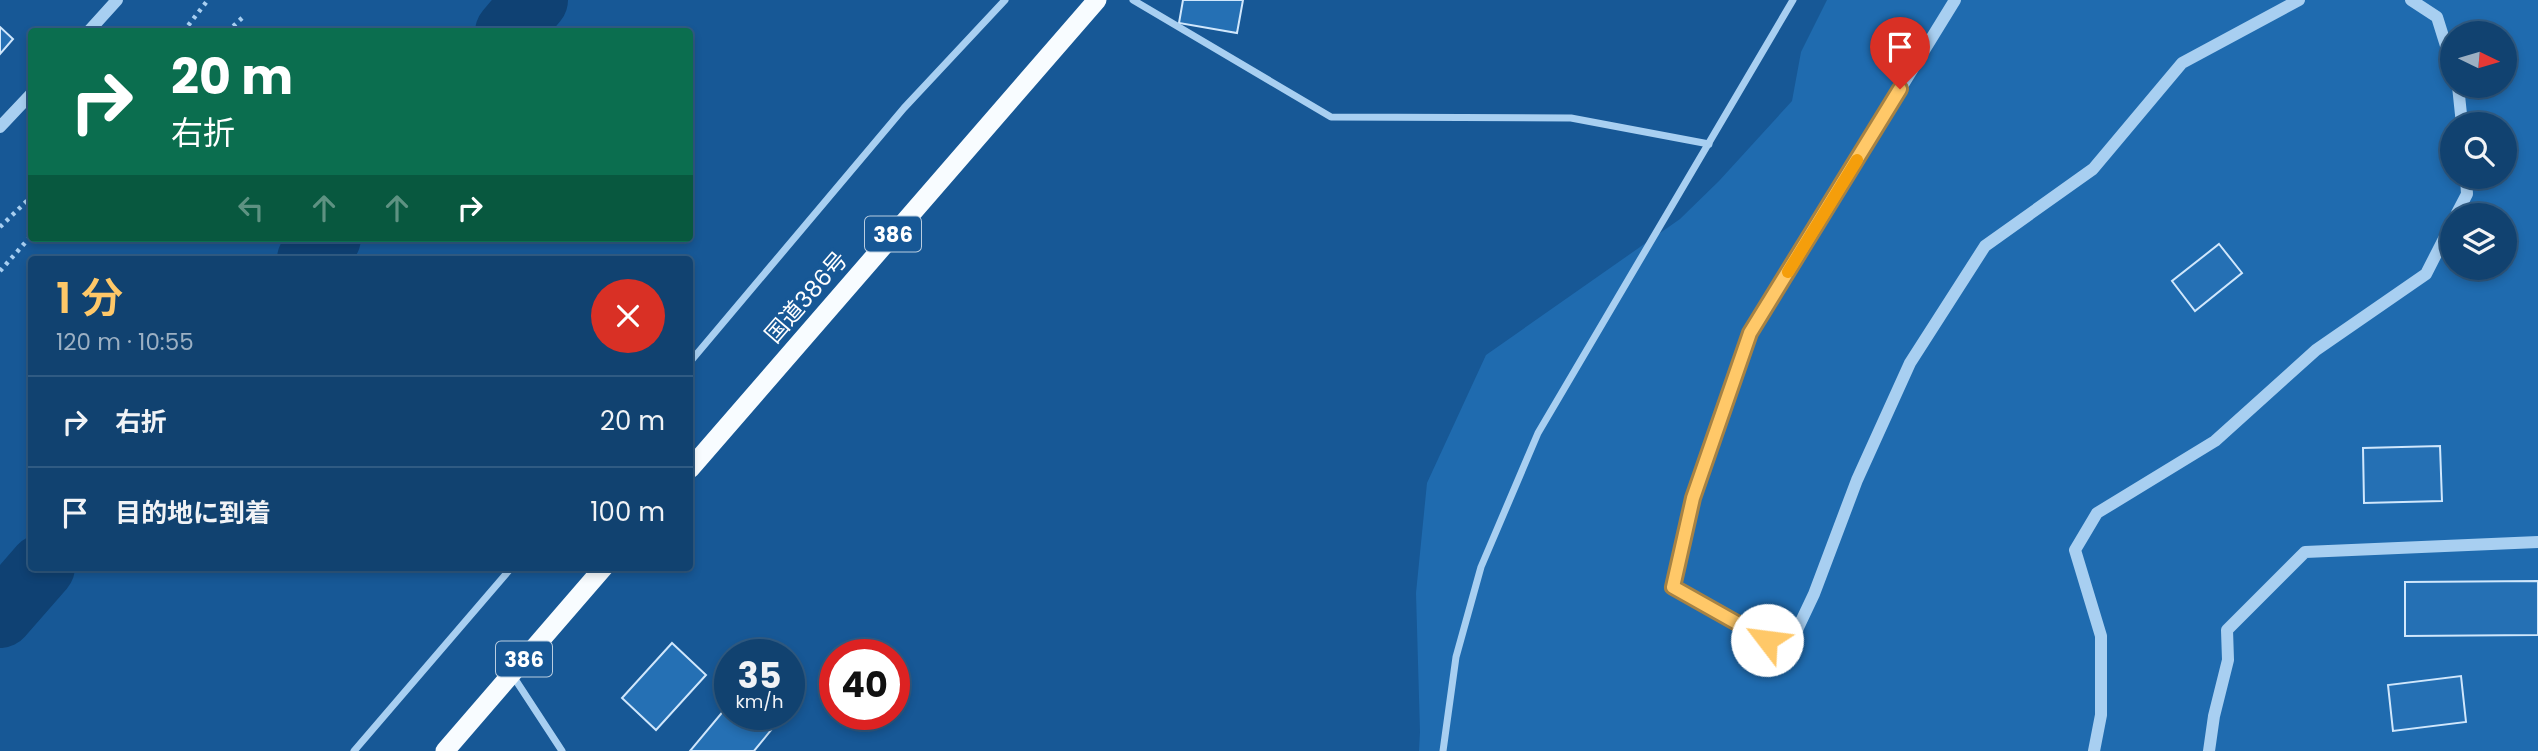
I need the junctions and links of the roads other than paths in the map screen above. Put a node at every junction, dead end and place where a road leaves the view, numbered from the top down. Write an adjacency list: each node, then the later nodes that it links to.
1 (117, 0): 10 (street)
2 (1005, 0): 15 (street)
3 (1097, 0): 16 (highway, 国道386号 / 386)
4 (1133, 0): 13 (street)
5 (1793, 0): 13 (street)
6 (1955, 0): 7 (street)
7 (2298, 0)
8 (2411, 0): 9 (street)
9 (2440, 27)
10 (92, 28)
11 (28, 97): 12 (street)
12 (0, 127)
13 (1709, 144): 24 (street)
14 (2440, 247): 25 (street)
15 (693, 358)
16 (693, 466)
17 (2538, 542): 26 (street)
18 (509, 571): 21 (street)
19 (601, 571): 20 (highway, 386)
20 (512, 674): 22 (highway, 386); 23 (street)
21 (354, 751)
22 (445, 751)
23 (562, 751)
24 (1443, 751)
25 (2094, 751)
26 (2209, 751)

